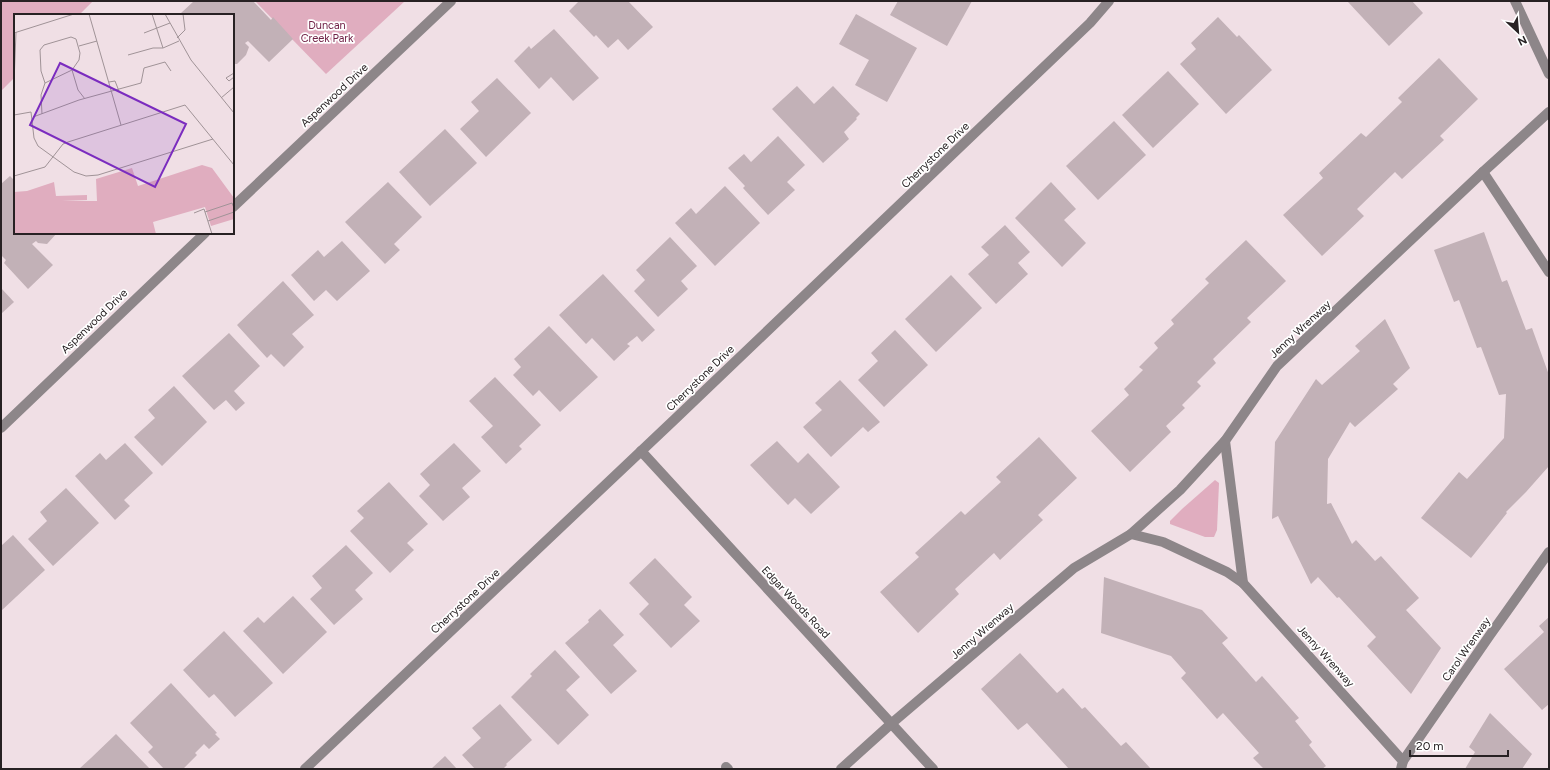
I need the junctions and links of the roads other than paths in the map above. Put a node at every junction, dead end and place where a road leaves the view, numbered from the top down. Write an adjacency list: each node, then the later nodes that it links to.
1 (451, 1): 7 (street, Aspenwood Drive)
2 (1109, 1): 12 (street, Cherrystone Drive)
3 (1515, 1): 4 (street)
4 (1549, 74)
5 (1549, 112): 6 (street, Jenny Wrenway)
6 (1483, 172): 9 (street); 11 (street, Jenny Wrenway)
7 (234, 206)
8 (204, 234): 10 (street, Aspenwood Drive)
9 (1549, 272)
10 (1, 428)
11 (1225, 440): 13 (street, Jenny Wrenway); 15 (street)
12 (641, 451): 16 (street, Edgar Woods Road); 18 (street, Cherrystone Drive)
13 (1131, 534): 15 (street, Jenny Wrenway); 16 (street, Jenny Wrenway)
14 (1549, 552): 17 (street, Carol Wrenway)
15 (1243, 583): 17 (street, Jenny Wrenway)
16 (892, 723): 19 (street, Jenny Wrenway); 20 (street, Edgar Woods Road)
17 (1402, 765)
18 (304, 769)
19 (842, 769)
20 (933, 769)

